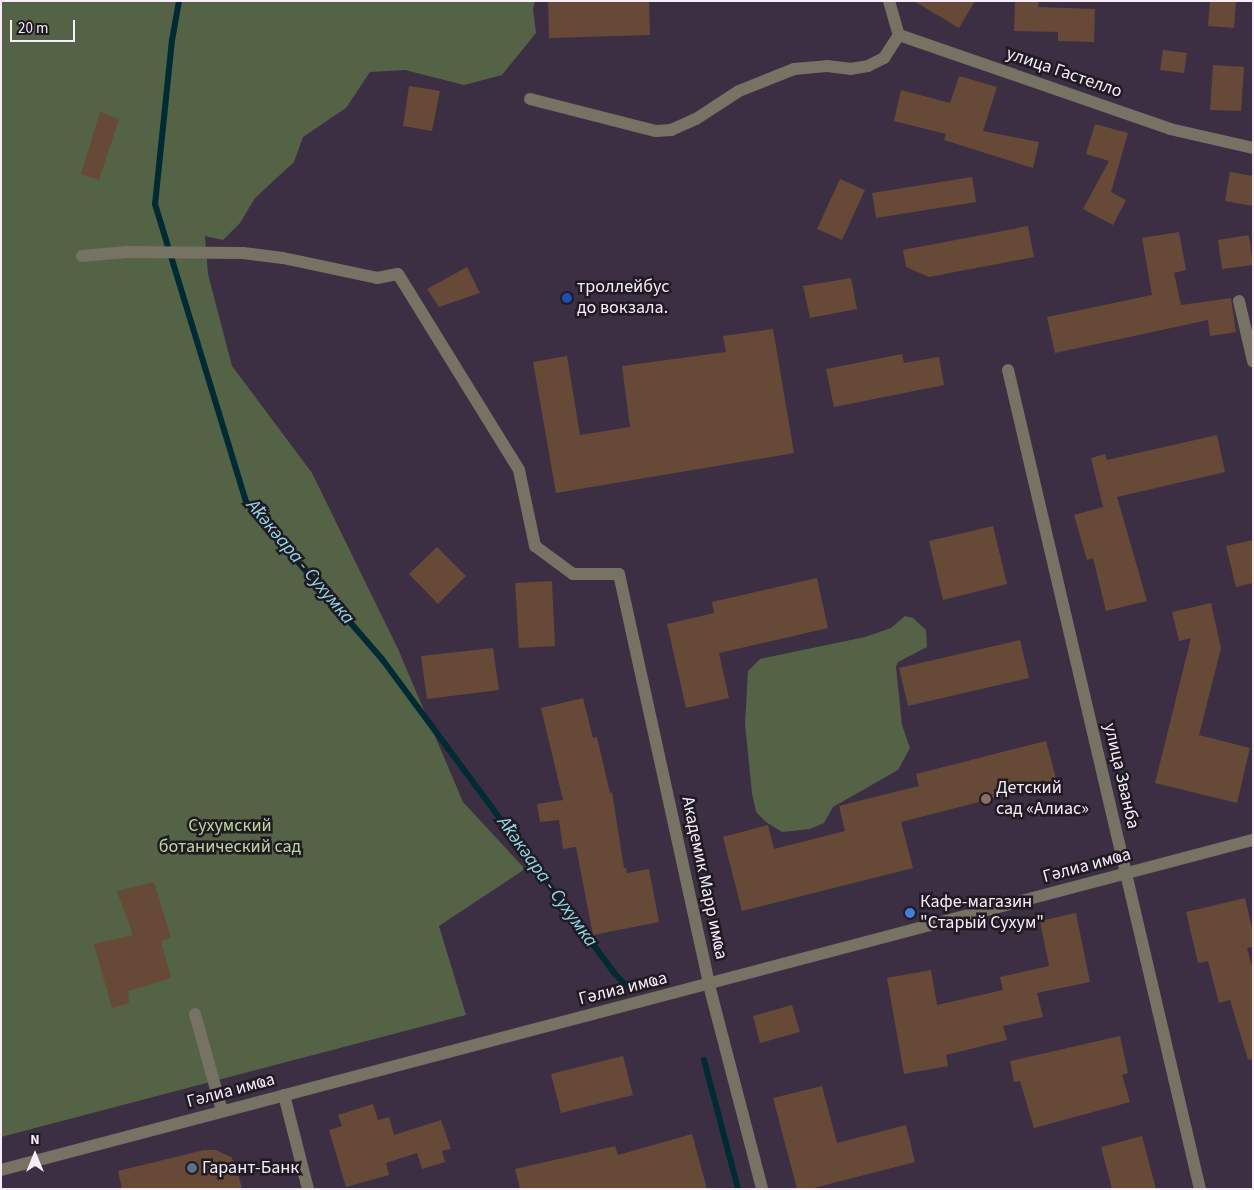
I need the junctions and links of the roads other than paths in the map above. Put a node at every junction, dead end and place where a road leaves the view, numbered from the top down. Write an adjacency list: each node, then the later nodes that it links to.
1 (888, 1): 2 (street)
2 (899, 35): 3 (street); 4 (street, улица Гастелло)
3 (530, 99)
4 (1253, 148)
5 (82, 256): 11 (street, Академик Марр имҩа)
6 (1239, 301): 7 (street)
7 (1253, 361)
8 (1008, 370): 10 (street, улица Званба)
9 (1253, 840): 10 (street, Гәлиа имҩа)
10 (1126, 874): 11 (street, Гәлиа имҩа); 18 (street, улица Званба)
11 (709, 984): 13 (street, Гәлиа имҩа); 17 (street, Академик Марр имҩа)
12 (194, 1014): 14 (street)
13 (284, 1095): 14 (street, Гәлиа имҩа); 16 (street)
14 (222, 1111): 15 (street, Гәлиа имҩа)
15 (1, 1170)
16 (308, 1189)
17 (762, 1189)
18 (1200, 1189)

